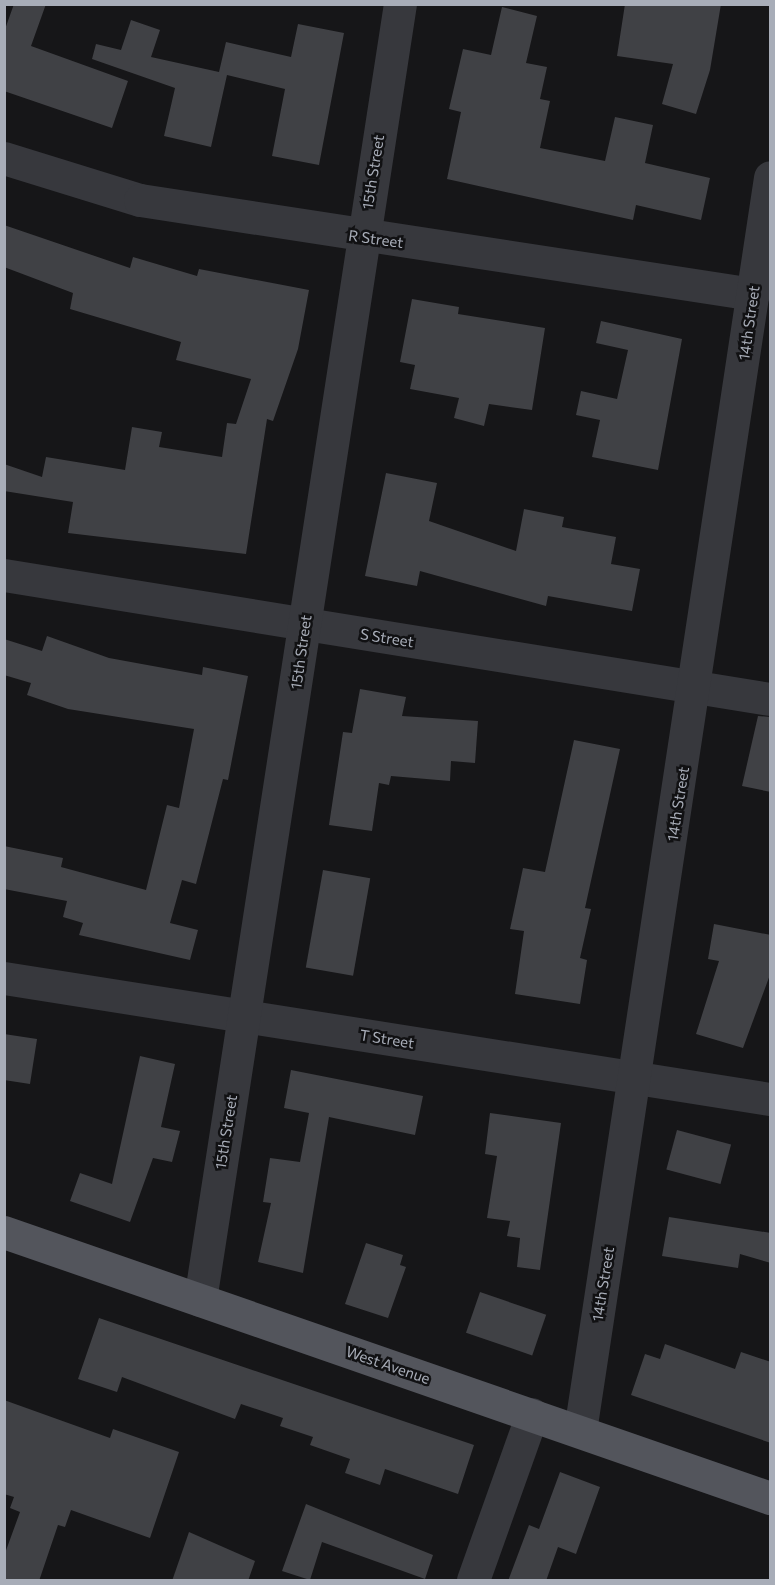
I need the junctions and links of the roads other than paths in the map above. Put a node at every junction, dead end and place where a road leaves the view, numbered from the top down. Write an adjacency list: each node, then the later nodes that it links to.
1 (400, 4): 4 (street, 15th Street)
2 (4, 158): 4 (street, R Street)
3 (771, 177): 5 (street, 14th Street)
4 (362, 237): 5 (street, R Street); 7 (street, 15th Street)
5 (753, 294): 8 (street, 14th Street)
6 (4, 575): 7 (street, S Street)
7 (305, 625): 8 (street, S Street); 11 (street, 15th Street)
8 (695, 687): 9 (street, S Street); 12 (street, 14th Street)
9 (771, 699)
10 (4, 978): 11 (street, T Street)
11 (244, 1018): 12 (street, T Street); 15 (street, 15th Street)
12 (636, 1078): 13 (street, T Street); 17 (street, 14th Street)
13 (771, 1099)
14 (4, 1232): 15 (main road, West Avenue)
15 (200, 1300): 16 (main road, West Avenue)
16 (532, 1414): 17 (main road, West Avenue); 19 (street)
17 (580, 1431): 18 (main road, West Avenue)
18 (771, 1498)
19 (473, 1581)

